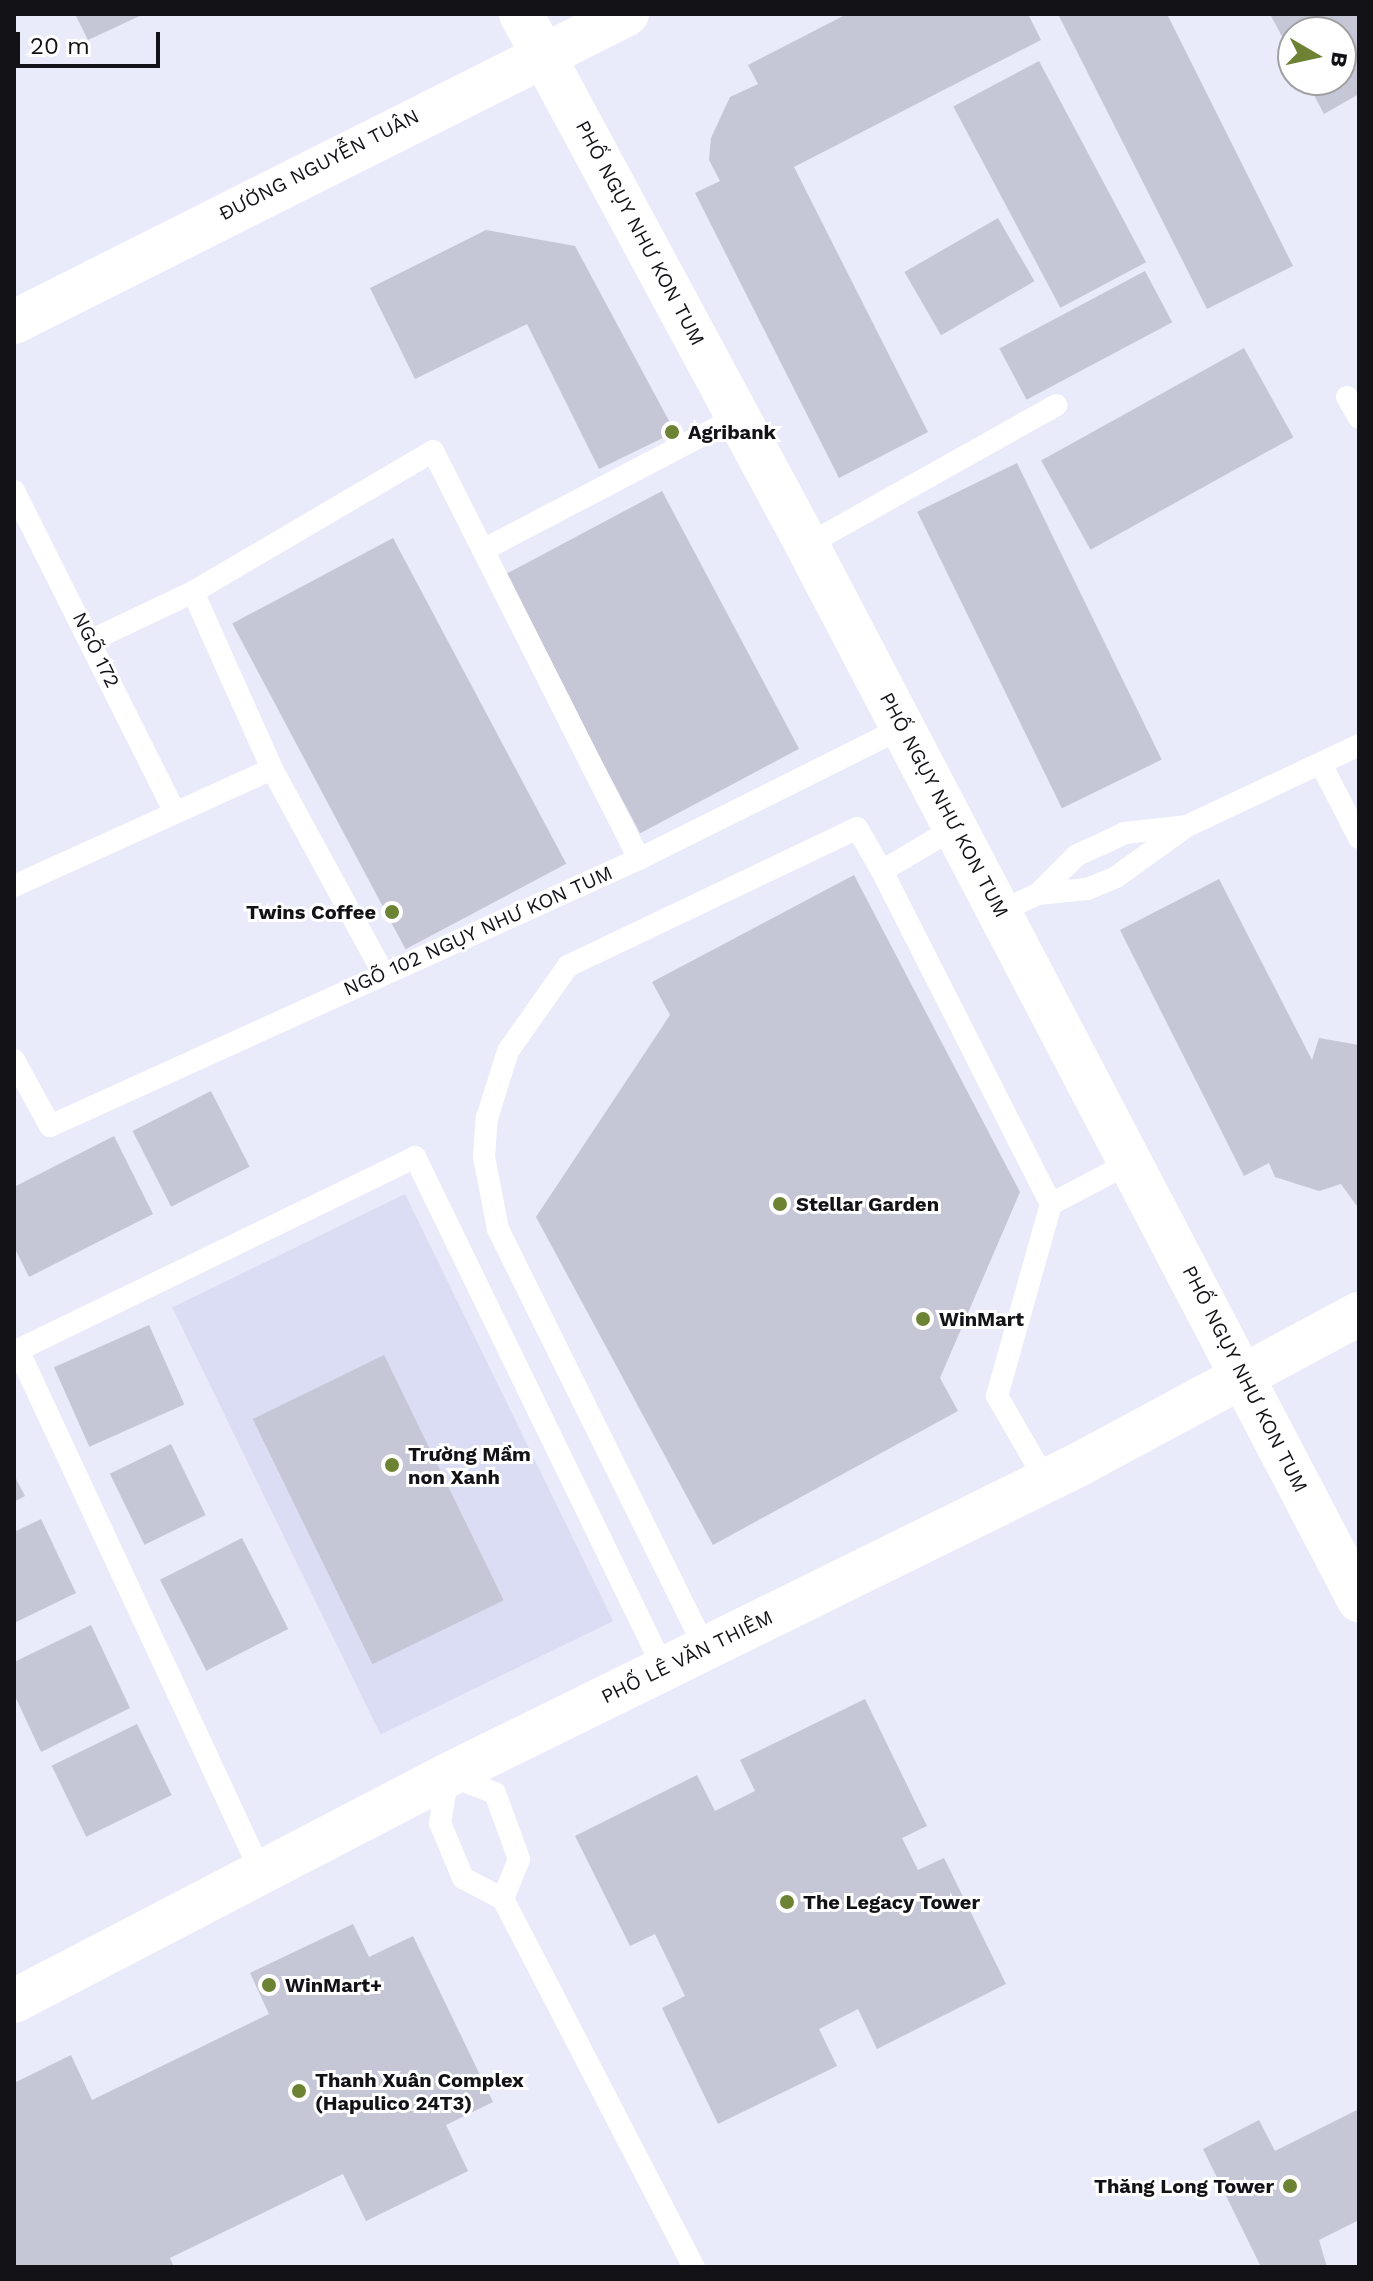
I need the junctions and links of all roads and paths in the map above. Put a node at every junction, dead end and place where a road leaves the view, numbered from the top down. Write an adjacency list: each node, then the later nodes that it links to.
1 (521, 14): 3 (street, PHỐ NGỤY NHƯ KON TUM)
2 (627, 14): 3 (street, ĐƯỜNG NGUYỄN TUÂN)
3 (544, 55): 4 (street, ĐƯỜNG NGUYỄN TUÂN); 7 (street, PHỐ NGỤY NHƯ KON TUM)
4 (14, 322)
5 (1347, 397): 8 (lane)
6 (1056, 405): 10 (lane)
7 (739, 416): 10 (street, PHỐ NGỤY NHƯ KON TUM); 11 (lane)
8 (1359, 418)
9 (14, 491): 13 (lane, NGÕ 172)
10 (807, 545): 14 (street, PHỐ NGỤY NHƯ KON TUM)
11 (483, 550): 12 (lane); 22 (lane)
12 (193, 592): 13 (lane); 17 (lane)
13 (92, 640): 18 (lane, NGÕ 172)
14 (902, 728): 20 (street, PHỐ NGỤY NHƯ KON TUM); 22 (lane, NGÕ 102 NGỤY NHƯ KON TUM)
15 (1359, 745): 16 (lane)
16 (1321, 764): 19 (lane); 21 (lane)
17 (272, 769): 18 (lane); 26 (lane)
18 (175, 812): 24 (lane)
19 (1187, 826): 25 (lane); 25 (lane)
20 (956, 827): 23 (lane); 25 (street, PHỐ NGỤY NHƯ KON TUM)
21 (1359, 838)
22 (639, 859): 26 (lane, NGÕ 102 NGỤY NHƯ KON TUM)
23 (882, 871): 29 (lane); 35 (lane)
24 (14, 886)
25 (1020, 903): 28 (street, PHỐ NGỤY NHƯ KON TUM)
26 (383, 973): 27 (lane, NGÕ 102 NGỤY NHƯ KON TUM)
27 (14, 1060)
28 (1131, 1162): 29 (lane); 32 (street, PHỐ NGỤY NHƯ KON TUM)
29 (1051, 1204): 33 (lane)
30 (1359, 1314): 32 (street, PHỐ LÊ VĂN THIÊM)
31 (16, 1351): 36 (lane); 38 (lane)
32 (1244, 1377): 33 (street, PHỐ LÊ VĂN THIÊM); 34 (street, PHỐ NGỤY NHƯ KON TUM)
33 (1046, 1481): 35 (street, PHỐ LÊ VĂN THIÊM)
34 (1359, 1600)
35 (705, 1648): 36 (street, PHỐ LÊ VĂN THIÊM)
36 (664, 1669): 37 (street, PHỐ LÊ VĂN THIÊM)
37 (448, 1775): 38 (street, PHỐ LÊ VĂN THIÊM); 39 (lane); 39 (lane)
38 (261, 1872): 40 (street, PHỐ LÊ VĂN THIÊM)
39 (503, 1899): 41 (lane)
40 (14, 2001)
41 (688, 2265)

